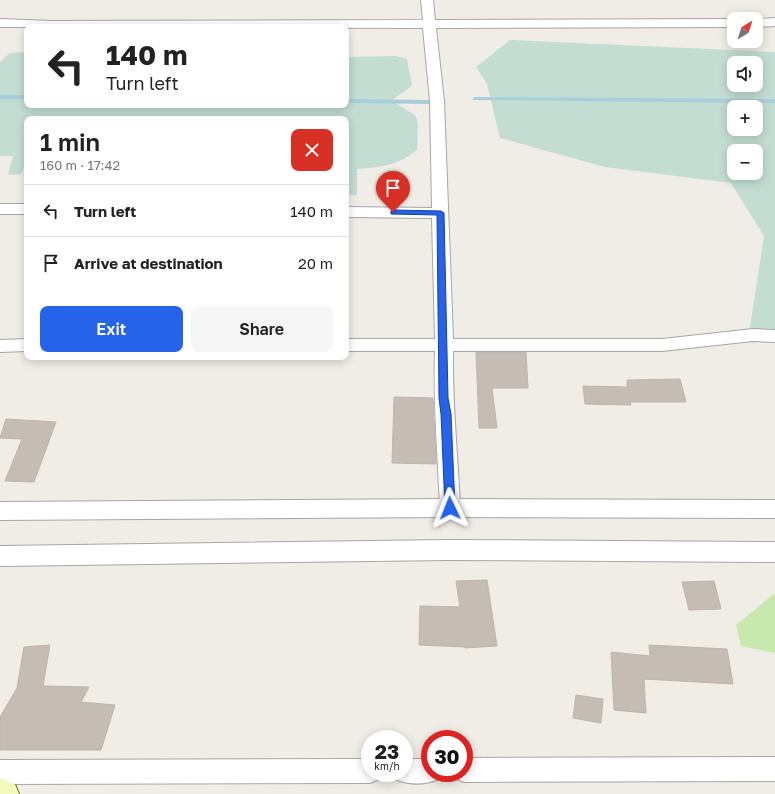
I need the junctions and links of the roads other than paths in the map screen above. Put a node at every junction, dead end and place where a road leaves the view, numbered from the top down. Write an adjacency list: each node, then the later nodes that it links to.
1 (427, 0): 8 (street)
2 (763, 22): 3 (street)
3 (775, 22)
4 (0, 23): 6 (street)
5 (727, 23): 8 (street)
6 (26, 24)
7 (349, 25): 8 (street)
8 (430, 25): 12 (street)
9 (0, 209): 10 (street)
10 (24, 209)
11 (349, 212): 12 (street)
12 (441, 213): 15 (street)
13 (775, 336): 15 (street)
14 (349, 345): 15 (street)
15 (444, 345): 18 (street)
16 (0, 346): 17 (street)
17 (24, 346)
18 (450, 508): 19 (street); 20 (street)
19 (775, 509)
20 (0, 511)
21 (775, 552): 22 (street)
22 (0, 556)
23 (775, 769): 24 (street)
24 (473, 770)
25 (361, 771): 26 (street)
26 (0, 772)
27 (0, 792): 28 (main road)
28 (4, 794)

